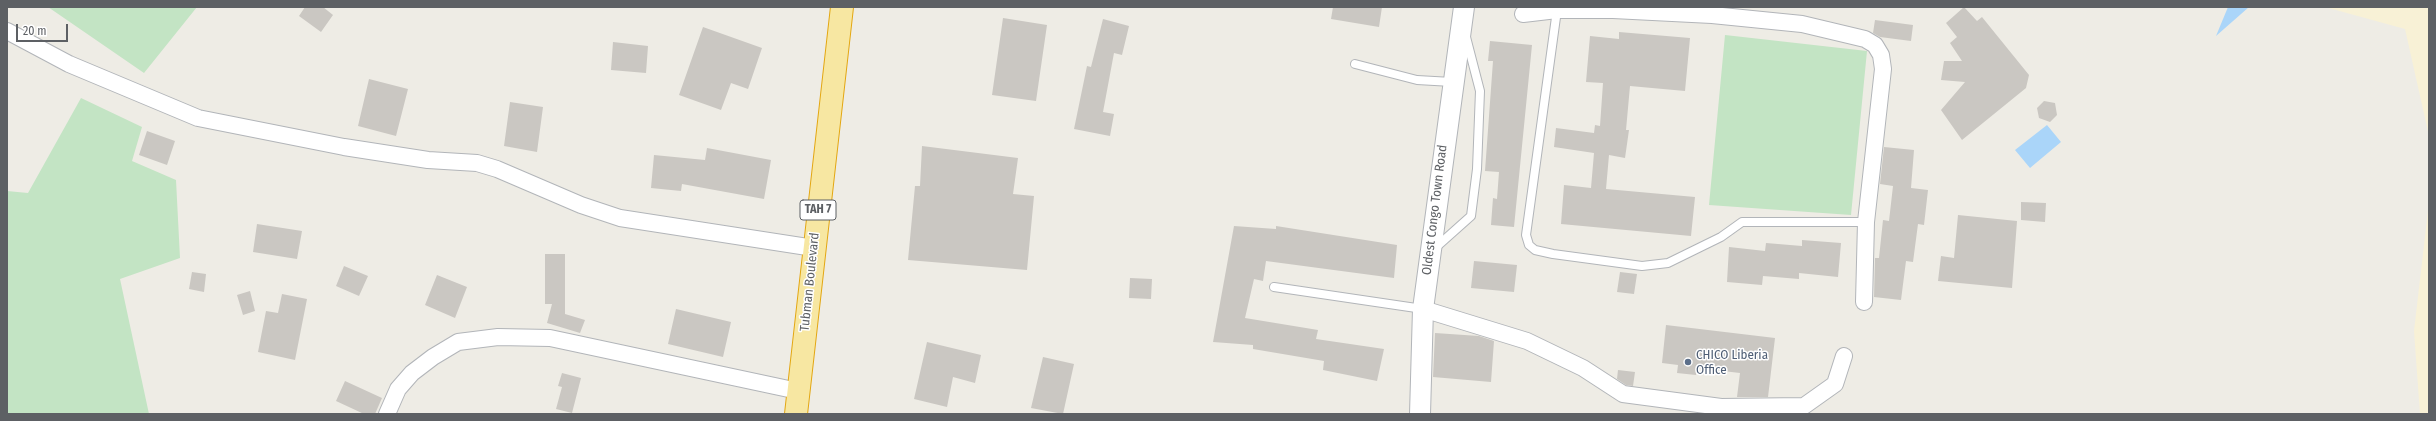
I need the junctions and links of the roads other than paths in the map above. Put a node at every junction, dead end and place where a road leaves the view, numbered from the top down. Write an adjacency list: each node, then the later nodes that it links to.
1 (842, 7): 9 (highway, Tubman Boulevard / TAH 7)
2 (1557, 10): 4 (street); 8 (street); 8 (lane)
3 (1462, 13): 7 (street, Oldest Congo Town Road); 10 (lane)
4 (1523, 14)
5 (7, 31): 9 (street)
6 (1355, 64): 7 (lane)
7 (1452, 82): 10 (street, Oldest Congo Town Road)
8 (1866, 222): 12 (street)
9 (814, 248): 15 (highway, Tubman Boulevard / TAH 7)
10 (1429, 254): 13 (street, Oldest Congo Town Road)
11 (1274, 287): 13 (lane)
12 (1864, 302)
13 (1422, 310): 14 (street); 18 (street, Oldest Congo Town Road)
14 (1844, 356)
15 (798, 391): 16 (street); 17 (highway, Tubman Boulevard / TAH 7)
16 (387, 414)
17 (796, 414)
18 (1420, 414)

